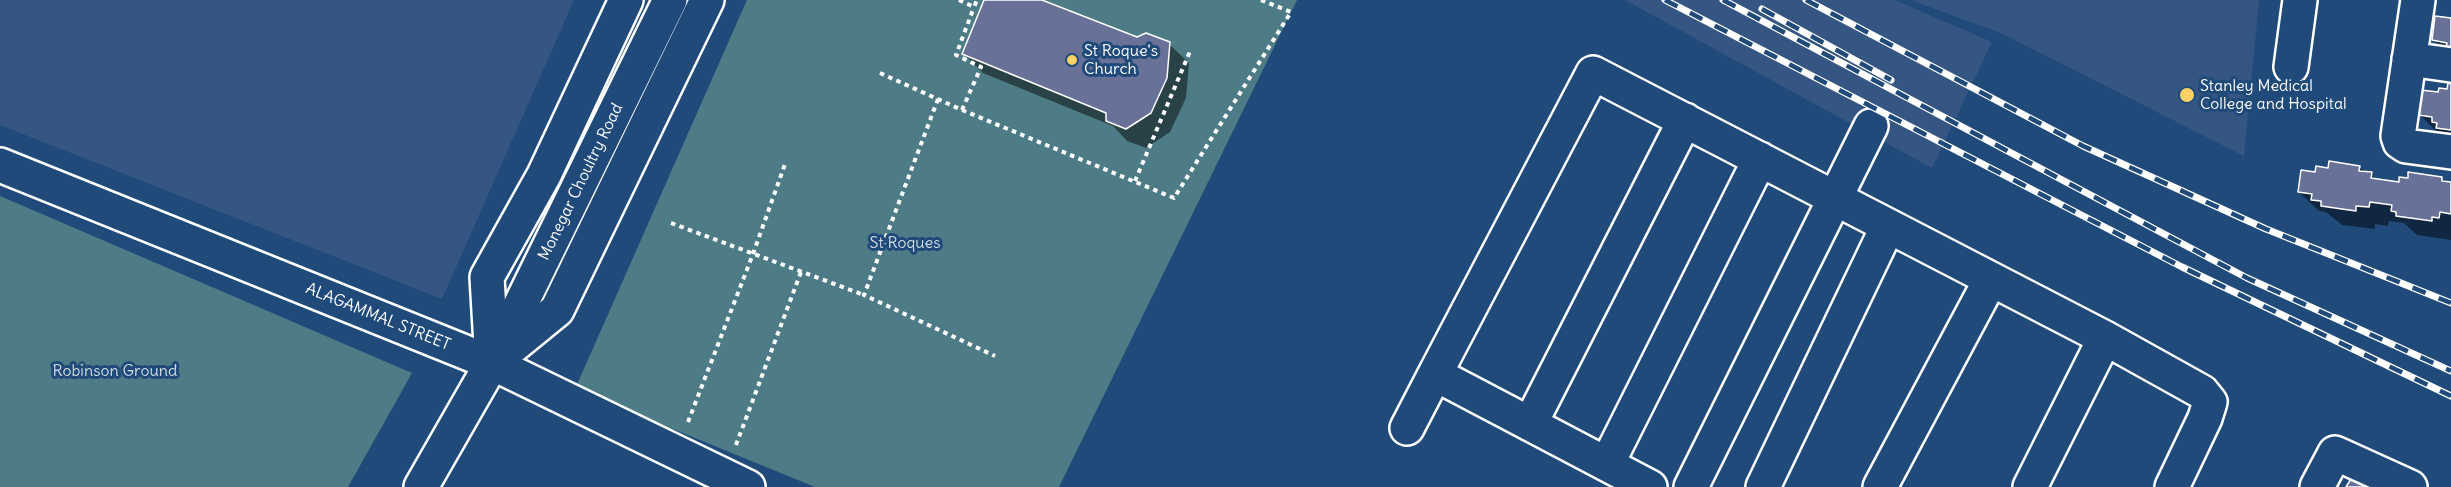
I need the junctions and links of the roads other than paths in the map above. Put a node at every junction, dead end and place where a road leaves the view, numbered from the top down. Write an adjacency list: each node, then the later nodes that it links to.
1 (627, 0): 18 (street)
2 (670, 0): 18 (street, Monegar Choultry Road)
3 (706, 0): 18 (street)
4 (2300, 0): 8 (street)
5 (2418, 0): 6 (street)
6 (2409, 59): 7 (street); 11 (street)
7 (2451, 65)
8 (2291, 68)
9 (1685, 120): 12 (street); 19 (street); 20 (street)
10 (1871, 126): 14 (street)
11 (2451, 152)
12 (1760, 159): 14 (street); 22 (street)
13 (0, 165): 18 (street, ALAGAMMAL STREET)
14 (1834, 198): 15 (street); 26 (street)
15 (1888, 226): 16 (street); 27 (street)
16 (1991, 279): 17 (street); 28 (street)
17 (2105, 338): 29 (street); 30 (street)
18 (492, 363): 23 (street, ALAGAMMAL STREET); 24 (street, Monegar Choultry Road)
19 (1435, 374): 20 (street); 21 (street)
20 (1530, 424): 22 (street)
21 (1407, 429)
22 (1607, 464): 25 (street)
23 (736, 481)
24 (421, 487)
25 (1650, 487)
26 (1691, 487)
27 (1763, 487)
28 (1880, 487)
29 (2030, 487)
30 (2172, 487)
31 (2317, 487): 32 (street)
32 (2410, 487)

